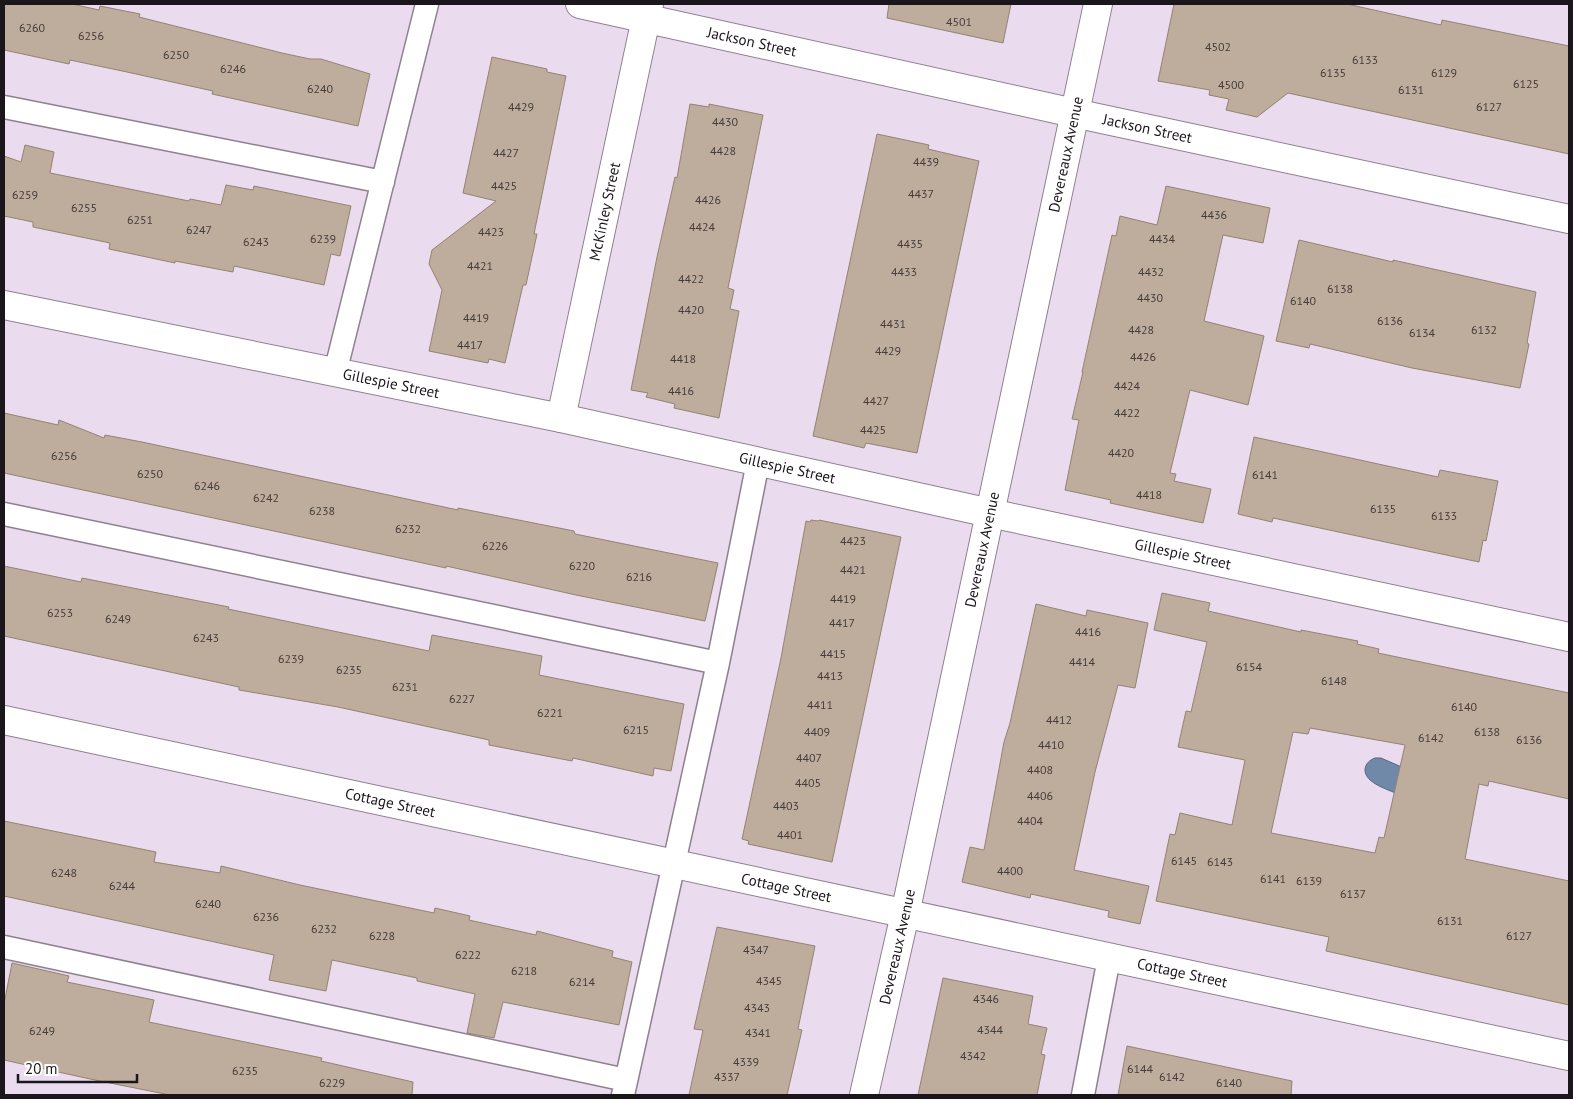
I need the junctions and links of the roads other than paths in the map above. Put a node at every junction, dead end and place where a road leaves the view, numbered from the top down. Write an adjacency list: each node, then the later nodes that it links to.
1 (427, 4): 7 (lane)
2 (580, 4): 4 (street, Jackson Street)
3 (1098, 4): 6 (street, Devereaux Avenue)
4 (648, 11): 6 (street, Jackson Street); 11 (street, McKinley Street)
5 (4, 106): 7 (lane)
6 (1074, 113): 8 (street, Jackson Street); 13 (street, Devereaux Avenue)
7 (383, 182): 10 (lane)
8 (1569, 218)
9 (4, 305): 10 (street, Gillespie Street)
10 (335, 372): 11 (street, Gillespie Street)
11 (561, 418): 12 (street, Gillespie Street)
12 (758, 462): 13 (street, Gillespie Street); 16 (lane)
13 (990, 513): 15 (street, Gillespie Street); 19 (street, Devereaux Avenue)
14 (4, 514): 16 (lane)
15 (1569, 637)
16 (718, 663): 18 (lane)
17 (4, 720): 18 (street, Cottage Street)
18 (674, 864): 19 (street, Cottage Street); 23 (lane)
19 (905, 914): 21 (street, Cottage Street); 24 (street, Devereaux Avenue)
20 (4, 947): 23 (lane)
21 (1109, 958): 22 (street, Cottage Street); 25 (lane)
22 (1569, 1056)
23 (624, 1088)
24 (864, 1095)
25 (1083, 1095)

